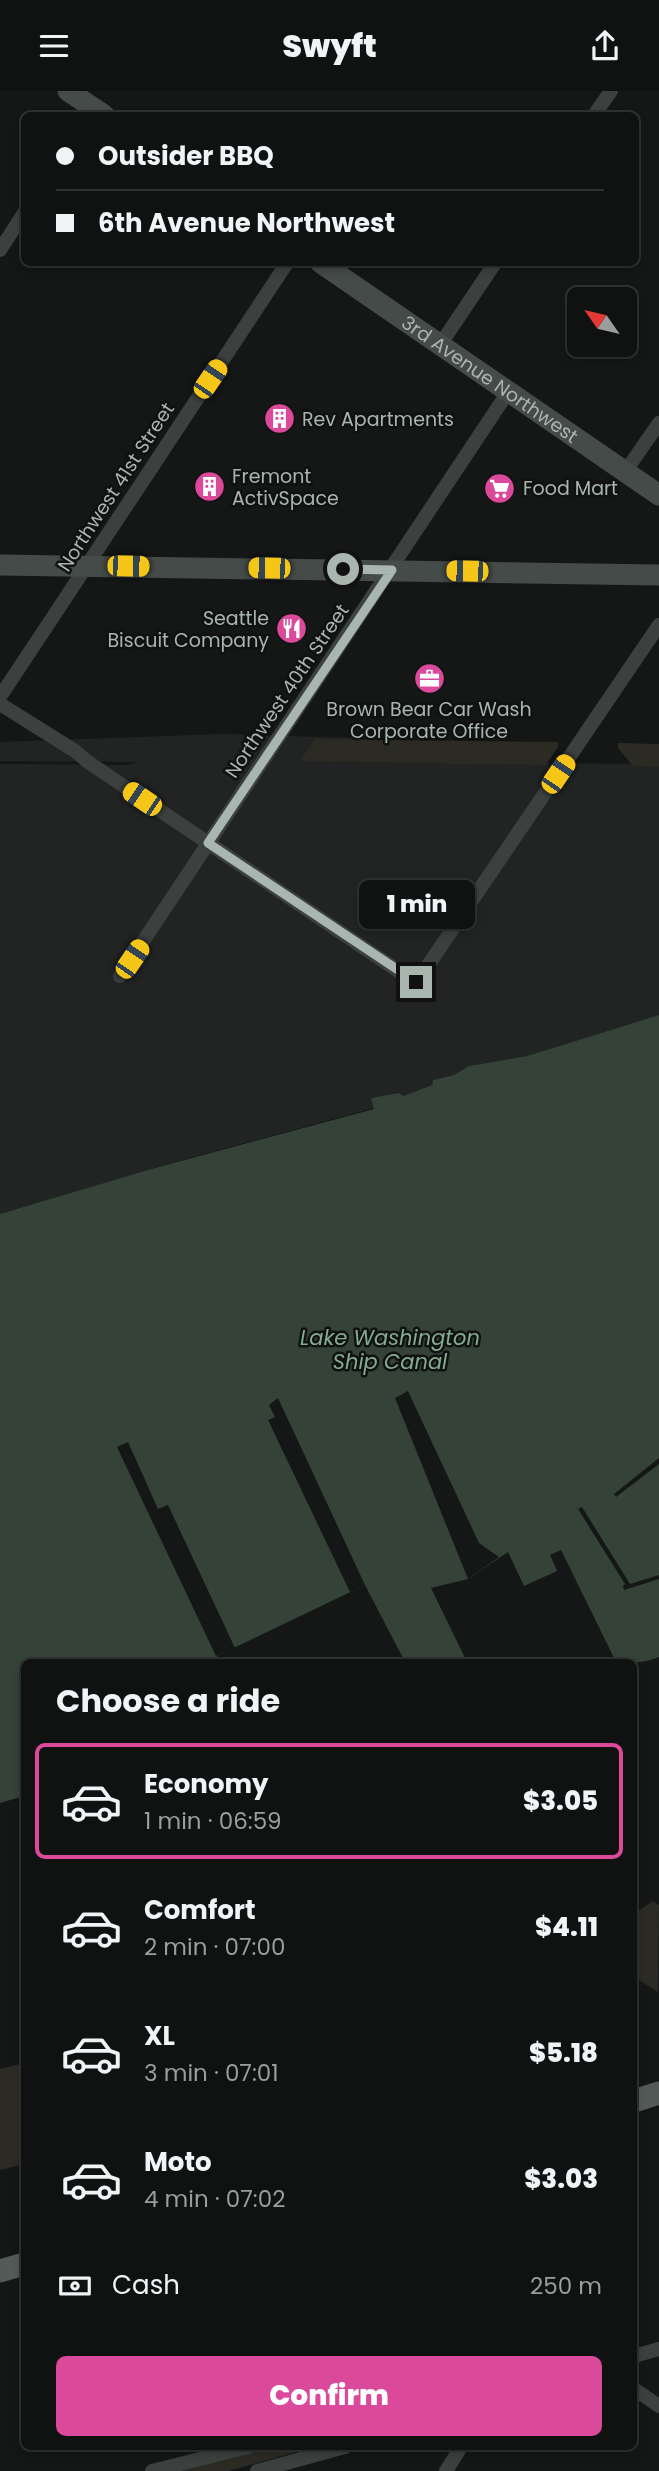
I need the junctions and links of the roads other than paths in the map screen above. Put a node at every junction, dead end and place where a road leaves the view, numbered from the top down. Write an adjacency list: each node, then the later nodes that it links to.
1 (68, 91): 3 (main road)
2 (611, 91): 4 (street)
3 (97, 108)
4 (596, 112)
5 (21, 218): 6 (street)
6 (0, 250)
7 (285, 266): 16 (street, Northwest 41st Street)
8 (325, 266): 10 (main road, 3rd Avenue Northwest)
9 (493, 266): 10 (street)
10 (440, 345): 11 (main road, 3rd Avenue Northwest)
11 (508, 392): 13 (main road, 3rd Avenue Northwest); 17 (street, Northwest 40th Street)
12 (659, 423): 13 (street)
13 (625, 472): 14 (main road, 3rd Avenue Northwest)
14 (659, 495)
15 (0, 565): 16 (main road)
16 (87, 566): 17 (main road); 20 (street, Northwest 41st Street)
17 (392, 570): 18 (main road); 22 (street, Northwest 40th Street)
18 (659, 575)
19 (659, 625): 22 (street)
20 (0, 697)
21 (0, 704): 22 (street)
22 (208, 843): 23 (street, Northwest 40th Street)
23 (120, 976)
24 (659, 2093): 25 (main road)
25 (637, 2100)
26 (21, 2265): 27 (main road)
27 (0, 2271)
28 (659, 2349): 29 (street)
29 (637, 2355)
30 (637, 2391): 31 (street)
31 (659, 2406)
32 (236, 2450): 35 (street)
33 (334, 2450): 36 (street)
34 (459, 2450): 37 (street)
35 (152, 2471)
36 (257, 2471)
37 (446, 2471)

